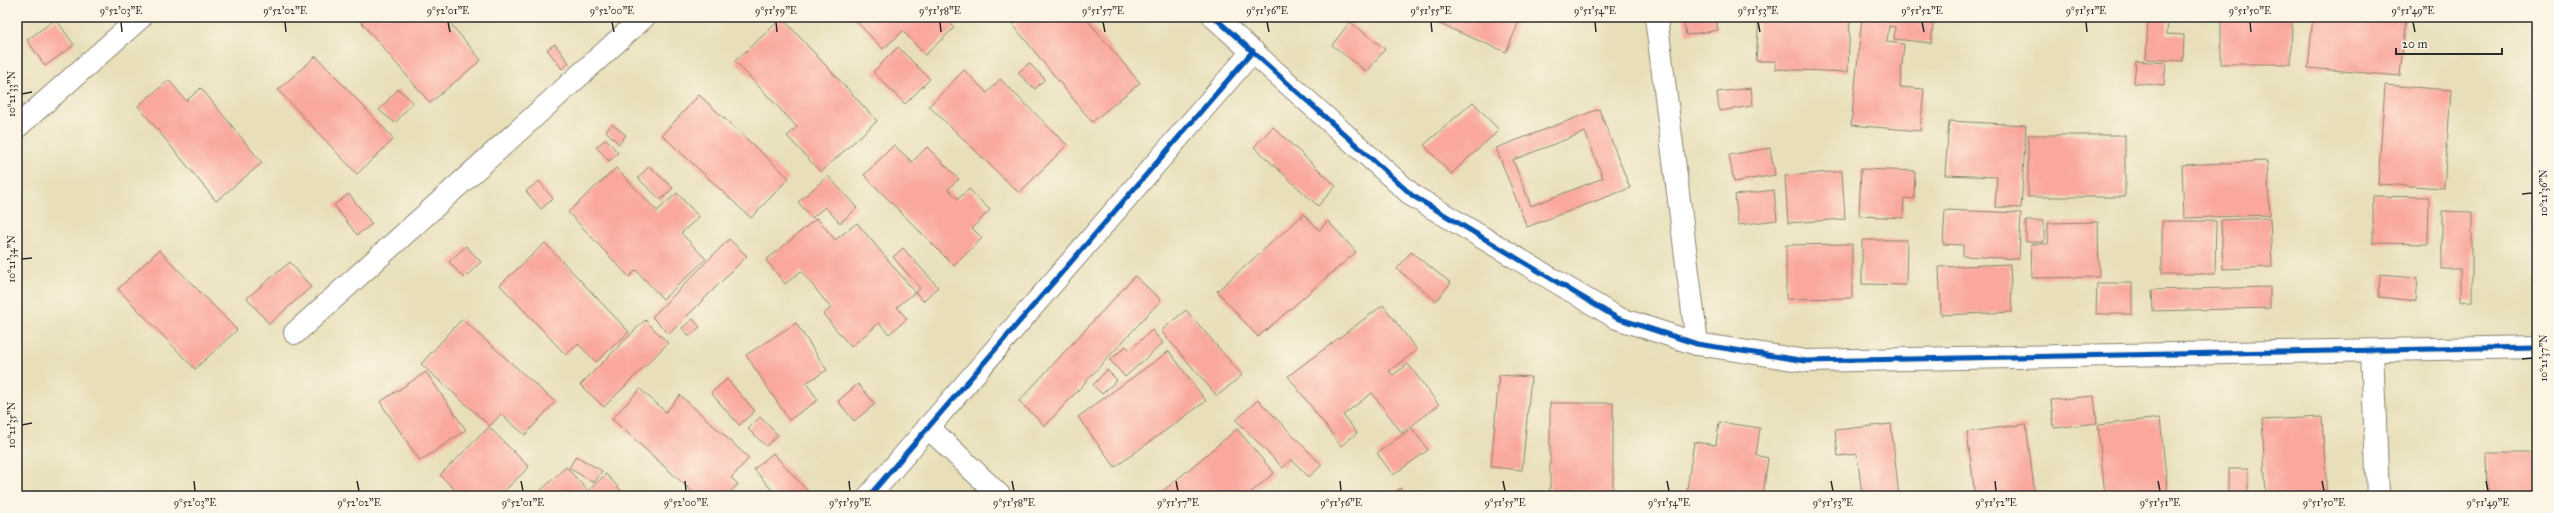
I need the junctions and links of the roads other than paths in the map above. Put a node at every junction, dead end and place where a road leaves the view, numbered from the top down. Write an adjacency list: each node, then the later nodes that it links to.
1 (141, 17): 6 (street)
2 (644, 17): 7 (street)
3 (1214, 17): 5 (street)
4 (1656, 17): 8 (street)
5 (1252, 51): 8 (street); 11 (street)
6 (17, 127)
7 (295, 333)
8 (1697, 344): 10 (street)
9 (2537, 347): 10 (street)
10 (2372, 351): 14 (street)
11 (928, 427): 12 (street); 13 (street)
12 (869, 496)
13 (1000, 496)
14 (2378, 496)

